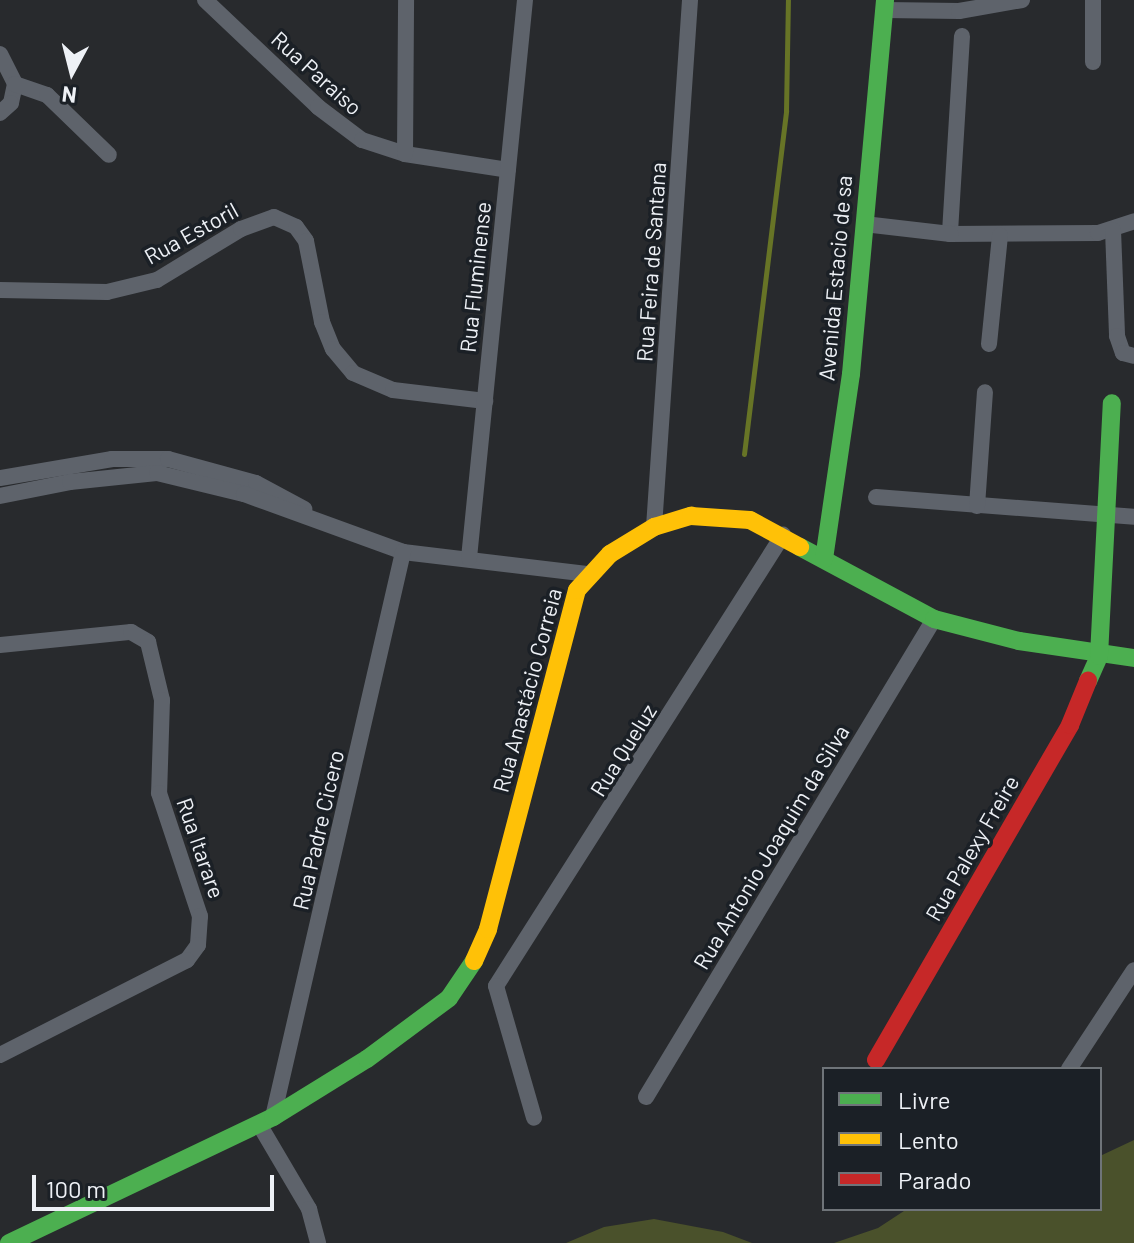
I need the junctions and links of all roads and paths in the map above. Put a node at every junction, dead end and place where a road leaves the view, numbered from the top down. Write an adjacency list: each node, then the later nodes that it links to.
1 (205, 0): 13 (street, Rua Paraiso)
2 (406, 0): 13 (street)
3 (525, 0): 15 (street, Rua Fluminense)
4 (690, 0): 34 (street, Rua Feira de Santana)
5 (1022, 0): 7 (street)
6 (1093, 0): 10 (street)
7 (885, 5): 17 (main road, Avenida Estacio de sa)
8 (962, 36): 19 (street)
9 (0, 54): 11 (street)
10 (1093, 62)
11 (15, 84): 12 (street); 14 (street)
12 (0, 113)
13 (405, 154): 15 (street, Rua Paraiso)
14 (109, 155)
15 (508, 170): 25 (street, Rua Fluminense)
16 (1134, 221): 18 (street)
17 (864, 224): 19 (street); 38 (main road, Avenida Estacio de sa)
18 (1113, 230): 20 (street); 23 (street)
19 (950, 234): 20 (street)
20 (1000, 236): 22 (street)
21 (0, 290): 25 (street, Rua Estoril)
22 (989, 344)
23 (1134, 356)
24 (985, 392): 30 (street)
25 (485, 401): 37 (street, Rua Fluminense)
26 (1112, 403): 31 (main road)
27 (0, 478): 33 (street)
28 (0, 496): 33 (street)
29 (876, 497): 30 (street)
30 (977, 506): 31 (street)
31 (1105, 515): 32 (street); 42 (main road)
32 (1134, 517)
33 (324, 525): 36 (street)
34 (654, 527): 35 (main road, Rua Anastácio Correia); 39 (main road, Rua Anastácio Correia)
35 (783, 535): 38 (main road, Rua Anastácio Correia); 46 (street, Rua Queluz)
36 (403, 552): 37 (street); 52 (street, Rua Padre Cicero)
37 (469, 558): 39 (street)
38 (824, 559): 40 (main road, Rua Anastácio Correia)
39 (587, 574): 45 (main road, Rua Anastácio Correia)
40 (934, 619): 42 (main road, Rua Anastácio Correia); 50 (street, Rua Antonio Joaquim da Silva)
41 (0, 645): 47 (street, Rua Itarare)
42 (1099, 656): 43 (main road, Rua Anastácio Correia); 48 (main road, Rua Palexy Freire)
43 (1134, 658)
44 (1134, 970): 49 (street)
45 (469, 974): 46 (street); 52 (main road, Rua Anastácio Correia)
46 (496, 986): 51 (street)
47 (0, 1055)
48 (876, 1060)
49 (1070, 1067)
50 (646, 1097)
51 (534, 1118)
52 (266, 1120): 53 (main road, Rua Anastácio Correia); 54 (street)
53 (9, 1243)
54 (318, 1243)

